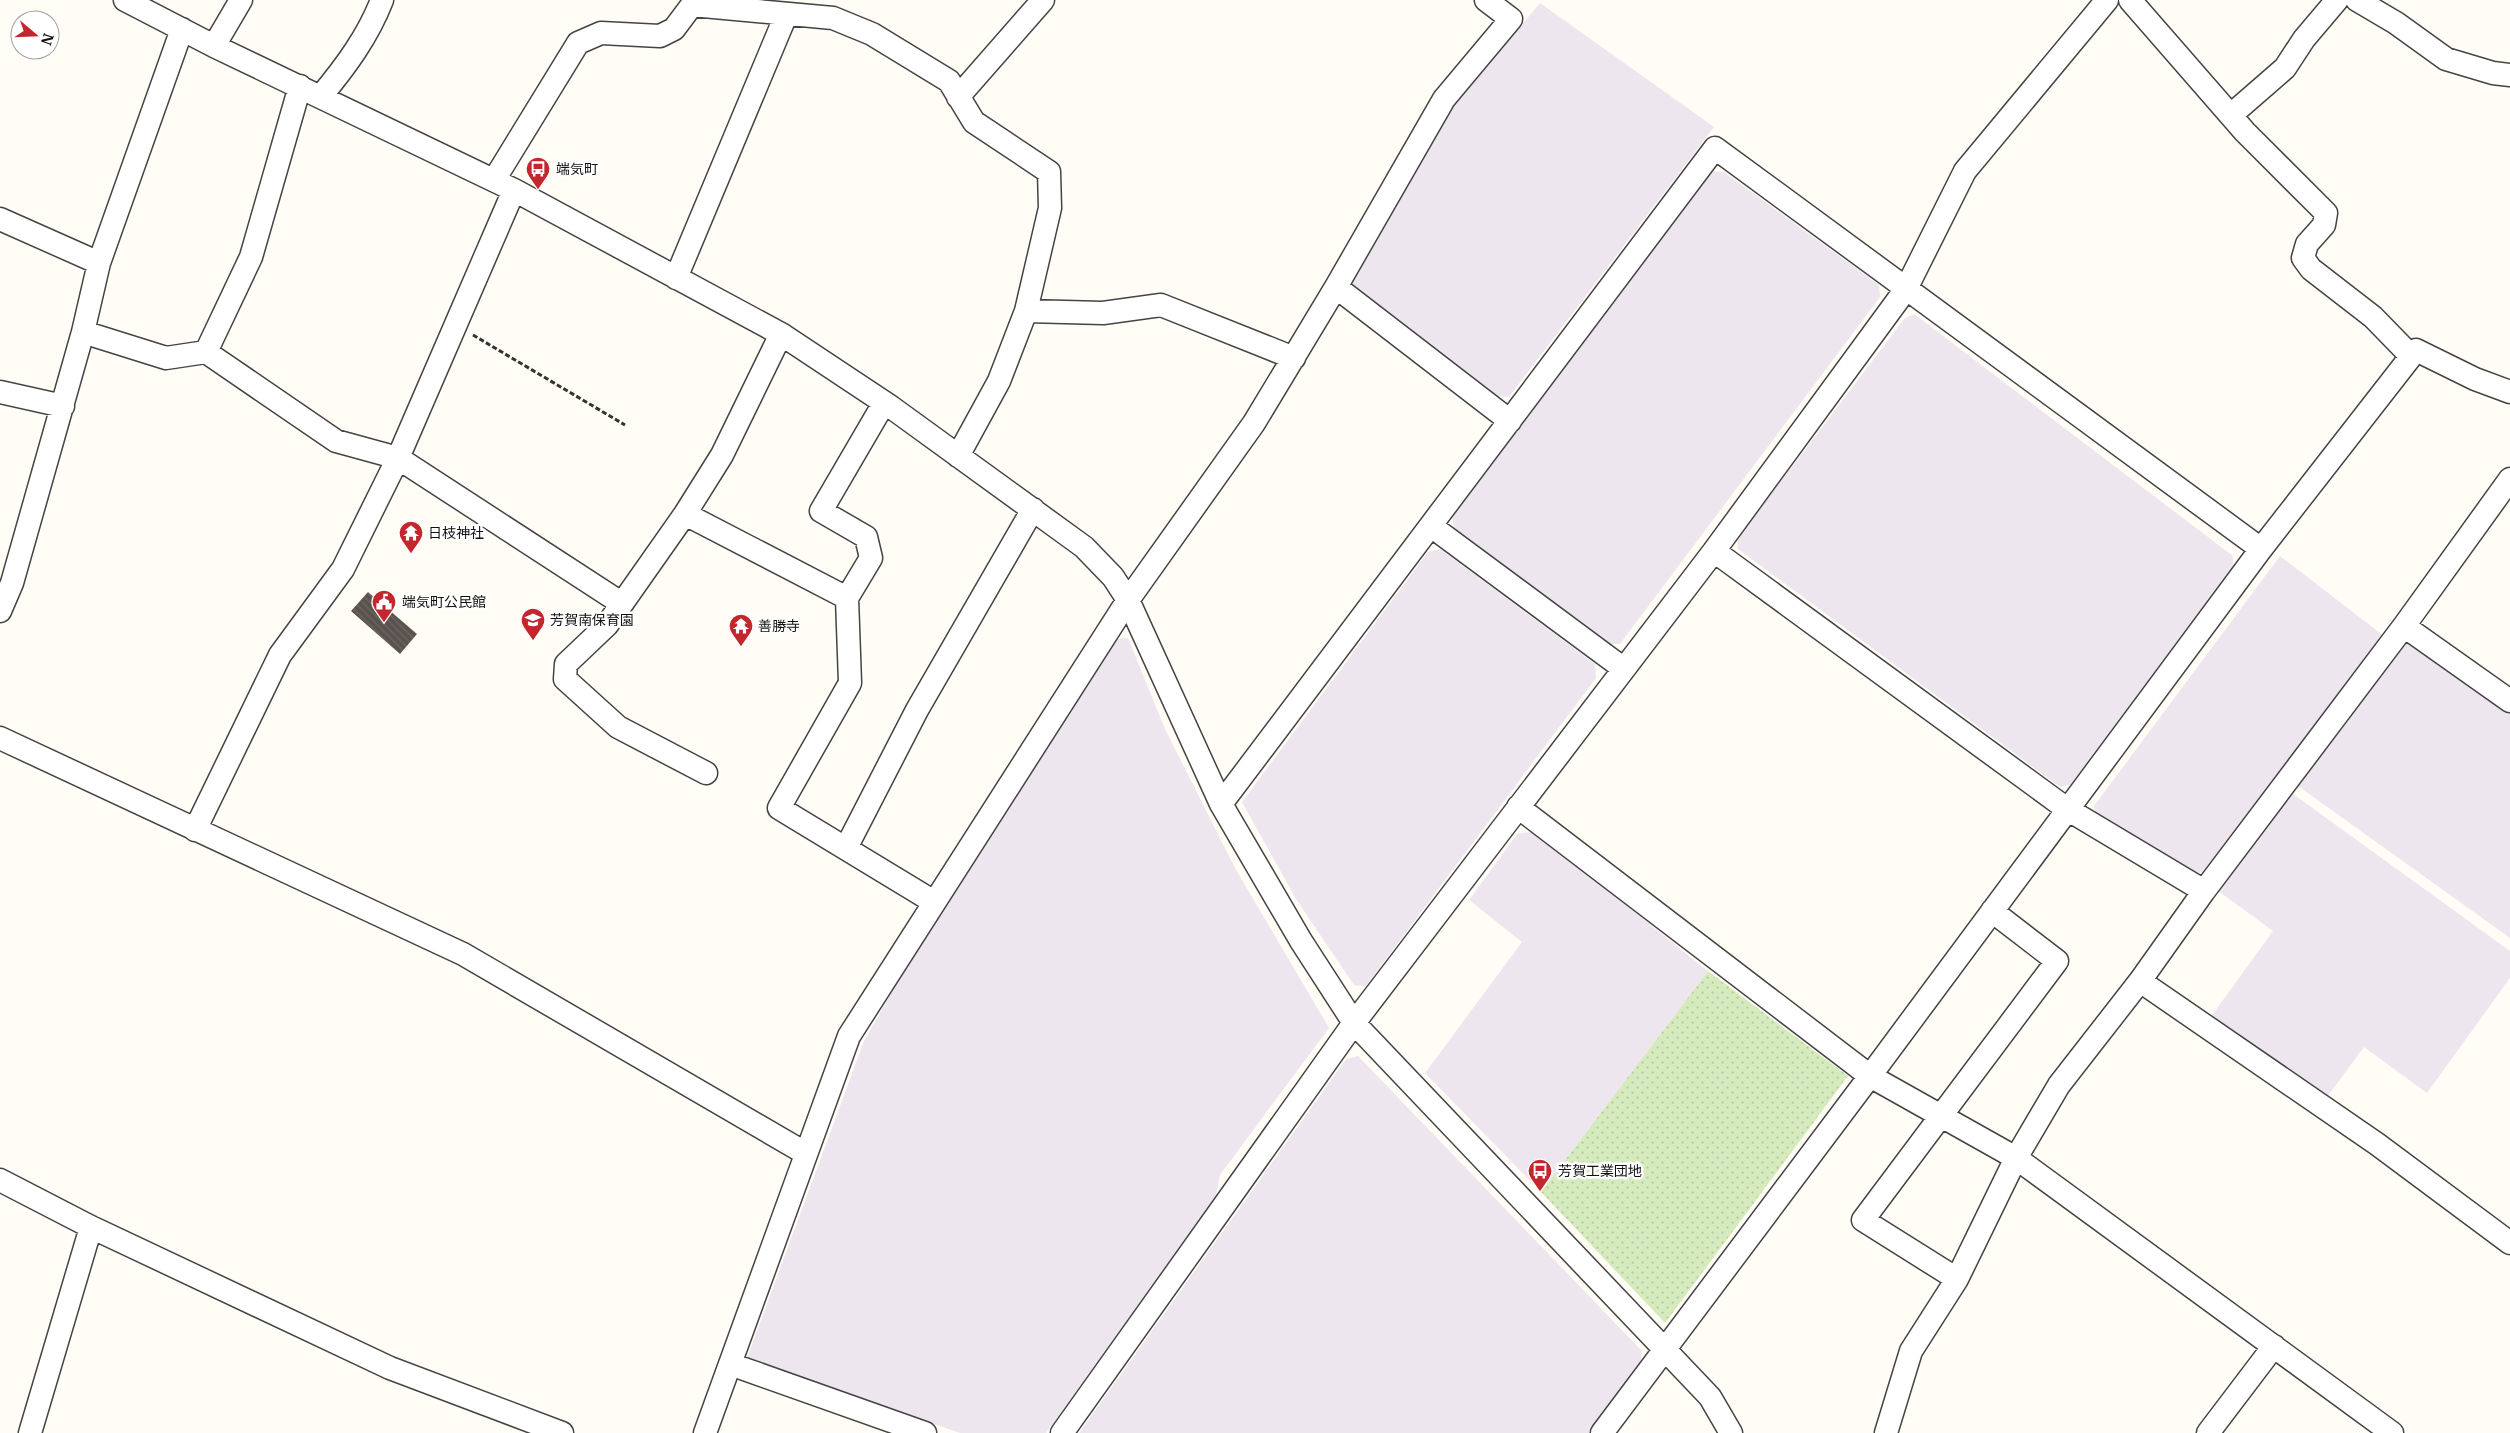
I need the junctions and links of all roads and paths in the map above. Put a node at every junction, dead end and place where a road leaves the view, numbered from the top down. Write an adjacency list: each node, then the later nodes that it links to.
1 (125, 0): 12 (street)
2 (241, 0): 13 (street)
3 (382, 0): 16 (street)
4 (1043, 0): 17 (street)
5 (1486, 0): 24 (street)
6 (2107, 0): 25 (street)
7 (2130, 0): 18 (street)
8 (2337, 0): 18 (street)
9 (2357, 0): 14 (street)
10 (693, 2): 11 (street); 19 (street)
11 (786, 15): 17 (street); 23 (street)
12 (182, 29): 13 (street); 22 (street)
13 (214, 46): 15 (street)
14 (2510, 74)
15 (300, 86): 16 (street); 30 (street)
16 (321, 96): 19 (street)
17 (958, 97): 26 (street)
18 (2231, 115): 31 (street)
19 (494, 180): 20 (street)
20 (514, 190): 23 (street); 27 (street)
21 (0, 219): 22 (street)
22 (99, 263): 28 (street)
23 (676, 278): 29 (street)
24 (1336, 287): 32 (street); 37 (street)
25 (1906, 289): 37 (street); 45 (street); 46 (street)
26 (1026, 311): 32 (street); 39 (street)
27 (456, 325): 38 (path); 40 (street)
28 (83, 332): 30 (street); 36 (street)
29 (781, 334): 35 (street); 43 (street)
30 (206, 352): 40 (street)
31 (2414, 353): 34 (street); 45 (street)
32 (1294, 358): 48 (street)
33 (0, 392): 36 (street)
34 (2510, 392)
35 (884, 403): 39 (street); 47 (street)
36 (63, 406): 50 (street)
37 (1510, 421): 44 (street)
38 (625, 425)
39 (958, 456): 42 (street)
40 (398, 458): 49 (street); 59 (street)
41 (2510, 479): 51 (street)
42 (1033, 509): 48 (street); 60 (street)
43 (685, 514): 47 (street); 49 (street)
44 (1431, 526): 52 (street); 56 (street)
45 (2261, 549): 58 (street)
46 (1714, 551): 52 (street); 58 (street)
47 (847, 598): 60 (street)
48 (1128, 600): 56 (street); 62 (street)
49 (621, 603): 55 (street)
50 (0, 611)
51 (2404, 626): 53 (street); 61 (street)
52 (1624, 669): 57 (street)
53 (2510, 701)
54 (0, 738): 59 (street)
55 (706, 773)
56 (1221, 804): 65 (street)
57 (1518, 807): 65 (street); 66 (street)
58 (2067, 810): 61 (street); 63 (street)
59 (195, 830): 68 (street)
60 (846, 848): 62 (street)
61 (2204, 891): 64 (street)
62 (934, 902): 68 (street)
63 (1992, 911): 66 (street); 67 (street)
64 (2140, 981): 69 (street); 72 (street)
65 (1354, 1023): 75 (street); 81 (street)
66 (1870, 1076): 67 (street); 75 (street)
67 (1942, 1117): 69 (street); 73 (street)
68 (805, 1153): 76 (street)
69 (2016, 1158): 73 (street); 74 (street)
70 (0, 1180): 71 (street)
71 (91, 1227): 77 (street); 78 (street)
72 (2510, 1243)
73 (1957, 1279): 84 (street)
74 (2274, 1346): 85 (street); 86 (street)
75 (1665, 1348): 82 (street); 83 (street)
76 (730, 1364): 79 (street); 80 (street)
77 (556, 1432)
78 (30, 1433)
79 (705, 1433)
80 (925, 1433)
81 (1062, 1433)
82 (1602, 1433)
83 (1731, 1433)
84 (1886, 1433)
85 (2208, 1433)
86 (2392, 1433)

